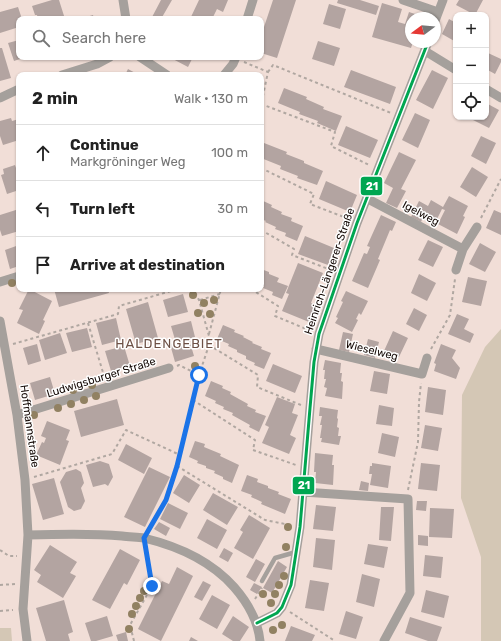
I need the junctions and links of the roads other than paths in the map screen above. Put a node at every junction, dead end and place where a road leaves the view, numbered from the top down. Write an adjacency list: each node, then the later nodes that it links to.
1 (123, 0): 6 (street)
2 (253, 0): 7 (street)
3 (403, 0): 5 (street)
4 (443, 0): 5 (street)
5 (438, 12)
6 (126, 16)
7 (249, 16)
8 (426, 48): 21 (street, Heinrich-Längerer-Straße)
9 (429, 48): 13 (street)
10 (104, 60): 14 (street)
11 (144, 60): 15 (street)
12 (235, 60): 16 (street)
13 (453, 68)
14 (72, 72)
15 (162, 72)
16 (226, 72)
17 (16, 90): 19 (street)
18 (489, 91): 20 (street)
19 (0, 98)
20 (501, 98)
21 (368, 199): 23 (street, Igelweg); 28 (street, Heinrich-Längerer-Straße)
22 (477, 227): 23 (street)
23 (463, 249): 24 (street)
24 (456, 270)
25 (16, 277): 26 (street)
26 (0, 282)
27 (0, 321): 31 (street, Hoffmannstraße)
28 (316, 349): 29 (street, Wieselweg); 32 (street, Heinrich-Längerer-Straße)
29 (428, 355)
30 (169, 368): 31 (street, Ludwigsburger Straße)
31 (18, 415): 33 (street, Hoffmannstraße)
32 (303, 492): 34 (street, Heinrich-Längerer-Straße); 39 (street)
33 (28, 535): 36 (street); 37 (street, Hoffmannstraße)
34 (296, 552): 35 (lane); 36 (street, Heinrich-Längerer-Straße)
35 (262, 581)
36 (257, 623): 38 (street)
37 (27, 641)
38 (260, 641)
39 (384, 641)

